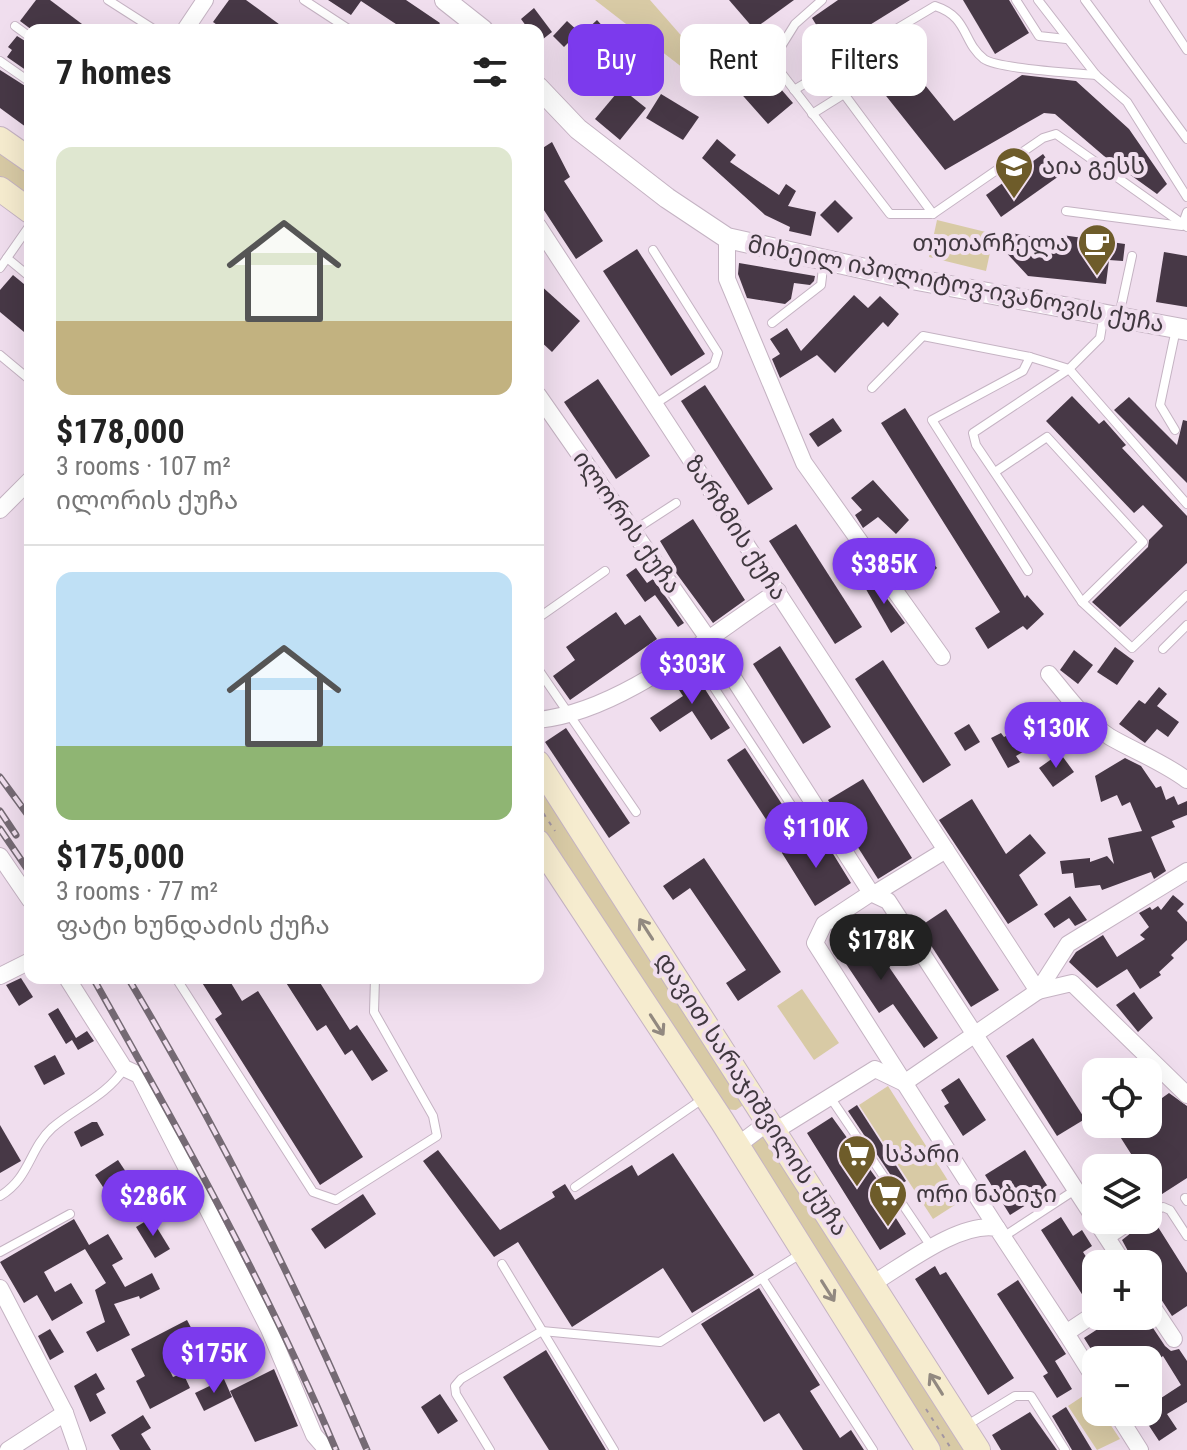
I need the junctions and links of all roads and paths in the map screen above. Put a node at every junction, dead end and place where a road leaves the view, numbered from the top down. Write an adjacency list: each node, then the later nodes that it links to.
1 (108, 0): 10 (lane)
2 (205, 0): 11 (street)
3 (304, 0): 12 (lane)
4 (445, 0): 13 (street)
5 (822, 0): 21 (lane)
6 (1016, 0): 16 (lane)
7 (1038, 0): 16 (lane)
8 (1085, 0): 25 (lane)
9 (1154, 0): 17 (lane)
10 (146, 24)
11 (189, 24)
12 (341, 24)
13 (471, 24)
14 (15, 26): 15 (lane)
15 (24, 33)
16 (1066, 39): 19 (lane)
17 (1187, 50)
18 (0, 61): 20 (lane)
19 (1096, 75): 21 (lane); 28 (lane)
20 (24, 78)
21 (794, 90): 23 (lane)
22 (544, 93): 36 (street, მიხეილ იპოლიტოვ-ივანოვის ქუჩა)
23 (812, 114): 32 (lane); 32 (lane)
24 (0, 139): 26 (main road)
25 (1187, 139)
26 (24, 156)
27 (0, 189): 29 (main road)
28 (1187, 197)
29 (24, 207)
30 (1066, 211): 33 (lane)
31 (1187, 212): 33 (lane)
32 (933, 214): 33 (lane)
33 (1185, 227)
34 (24, 234): 39 (lane)
35 (544, 235): 52 (street, ზარზმის ქუჩა)
36 (727, 238): 40 (street, მიხეილ იპოლიტოვ-ივანოვის ქუჩა); 70 (street)
37 (653, 250): 52 (lane)
38 (1132, 256): 43 (lane)
39 (7, 258): 41 (lane); 42 (lane)
40 (824, 260): 43 (street, მიხეილ იპოლიტოვ-ივანოვის ქუჩა); 44 (lane)
41 (0, 268)
42 (24, 272)
43 (1112, 315): 45 (street, მიხეილ იპოლიტოვ-ივანოვის ქუჩა); 48 (lane)
44 (772, 323)
45 (1181, 329): 53 (lane)
46 (0, 355): 49 (lane)
47 (1030, 357): 48 (lane); 50 (lane); 61 (lane)
48 (1069, 369): 54 (lane); 57 (lane)
49 (24, 375)
50 (872, 388)
51 (544, 404): 59 (street, ილორის ქუჩა)
52 (655, 404): 62 (street, ზარზმის ქუჩა)
53 (1175, 430)
54 (995, 472): 64 (lane); 64 (lane)
55 (24, 486): 58 (street)
56 (676, 503): 59 (lane)
57 (1187, 504)
58 (0, 510)
59 (633, 531): 67 (street, ილორის ქუჩა)
60 (605, 571): 65 (lane)
61 (1028, 571)
62 (778, 591): 67 (street); 79 (street, ზარზმის ქუჩა)
63 (1187, 595): 64 (lane)
64 (1082, 602)
65 (544, 614)
66 (1187, 625): 68 (lane)
67 (707, 637): 69 (street); 78 (street, ილორის ქუჩა)
68 (1163, 649)
69 (689, 650): 73 (street); 78 (lane)
70 (942, 657)
71 (1049, 674): 76 (street)
72 (544, 678): 73 (lane)
73 (570, 717): 74 (street); 77 (lane)
74 (544, 719)
75 (544, 772): 96 (main road, დავით სარაჯიშვილის ქუჩა, one-way to 75)
76 (1187, 780)
77 (636, 812)
78 (831, 830): 84 (street, ილორის ქუჩა)
79 (946, 850): 84 (street); 90 (street, ზარზმის ქუჩა)
80 (544, 851): 97 (main road, დავით სარაჯიშვილის ქუჩა, one-way to 97)
81 (0, 856): 83 (street)
82 (1187, 871): 90 (street)
83 (24, 891)
84 (873, 894): 91 (street, ილორის ქუჩა); 93 (street)
85 (24, 964): 86 (street)
86 (0, 976)
87 (71, 984): 92 (street)
88 (180, 984): 89 (lane)
89 (375, 984)
90 (1038, 991): 91 (street); 94 (street)
91 (975, 1036): 93 (street); 102 (street, ილორის ქუჩა)
92 (124, 1068): 103 (lane); 131 (street)
93 (904, 1083): 95 (street); 108 (street)
94 (1187, 1095)
95 (830, 1096): 99 (street); 112 (lane)
96 (755, 1097): 98 (main road); 99 (main road, დავით სარაჯიშვილის ქუჩა)
97 (705, 1098): 98 (main road, დავით სარაჯიშვილის ქუჩა); 101 (lane)
98 (722, 1121): 100 (main road, დავით სარაჯიშვილის ქუჩა)
99 (775, 1131): 100 (street); 118 (main road, დავით სარაჯიშვილის ქუჩა)
100 (741, 1153): 115 (main road, დავით სარაჯიშვილის ქუჩა)
101 (575, 1187)
102 (1075, 1190): 108 (lane); 111 (street, ილორის ქუჩა)
103 (0, 1196)
104 (125, 1196): 105 (lane)
105 (168, 1204)
106 (1162, 1207): 110 (lane)
107 (70, 1214): 114 (lane)
108 (1000, 1233): 112 (street); 123 (street)
109 (1119, 1234): 111 (lane)
110 (1187, 1236)
111 (1109, 1241): 113 (street, ილორის ქუჩა)
112 (932, 1249): 118 (street)
113 (1115, 1250)
114 (0, 1252)
115 (803, 1252): 117 (lane); 135 (main road, დავით სარაჯიშვილის ქუჩა, one-way to 135)
116 (502, 1264): 122 (lane)
117 (762, 1278): 122 (lane); 134 (lane)
118 (872, 1284): 128 (main road, დავით სარაჯიშვილის ქუჩა, one-way to 118)
119 (0, 1288): 126 (street)
120 (1162, 1321): 124 (street)
121 (1082, 1322): 123 (street)
122 (542, 1331): 132 (lane); 133 (lane)
123 (1066, 1333): 125 (street)
124 (1174, 1339)
125 (1082, 1359)
126 (65, 1413): 129 (street); 130 (street)
127 (1125, 1426): 138 (street)
128 (964, 1427): 136 (main road, დავით სარაჯიშვილის ქუჩა); 137 (lane)
129 (8, 1450)
130 (78, 1450)
131 (327, 1450)
132 (490, 1450)
133 (614, 1450)
134 (873, 1450)
135 (928, 1450)
136 (978, 1450)
137 (1065, 1450)
138 (1140, 1450)

